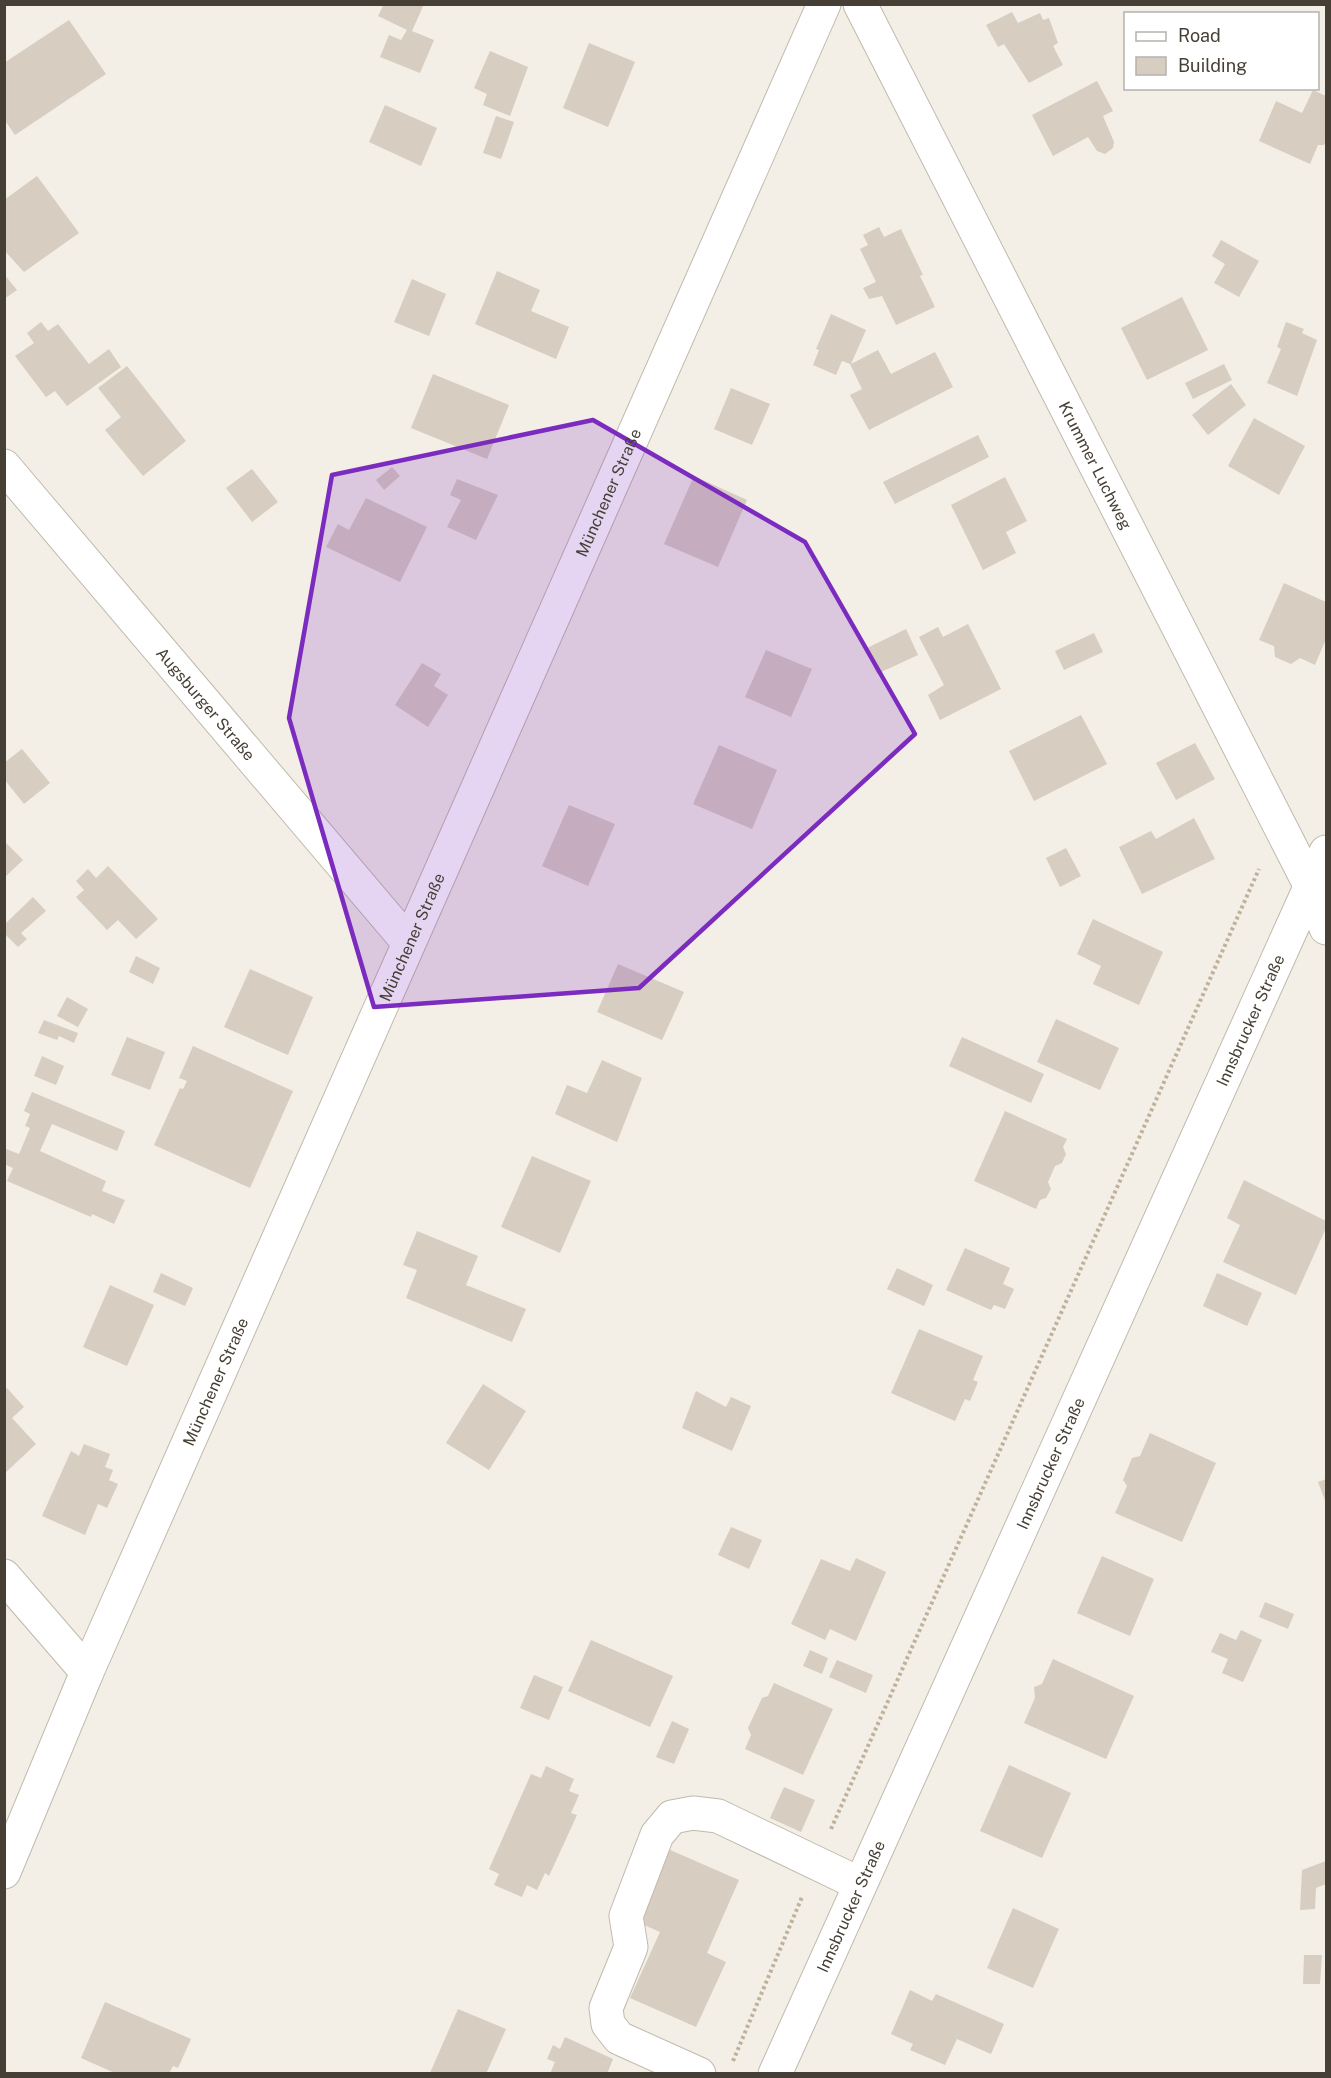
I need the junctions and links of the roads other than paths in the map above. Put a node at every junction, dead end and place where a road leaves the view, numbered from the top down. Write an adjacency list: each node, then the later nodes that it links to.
1 (824, 4): 7 (street, Münchener Straße)
2 (860, 4): 5 (street, Krummer Luchweg)
3 (4, 466): 7 (street, Augsburger Straße)
4 (1326, 852): 5 (street, Innsbrucker Straße)
5 (1311, 887): 6 (street, Krummer Luchweg); 11 (street, Innsbrucker Straße)
6 (1326, 928)
7 (408, 942): 9 (street, Münchener Straße)
8 (4, 1576): 9 (street)
9 (87, 1672): 10 (street, Münchener Straße)
10 (4, 1872)
11 (861, 1884): 12 (street); 13 (street, Innsbrucker Straße)
12 (699, 2073)
13 (775, 2073)

